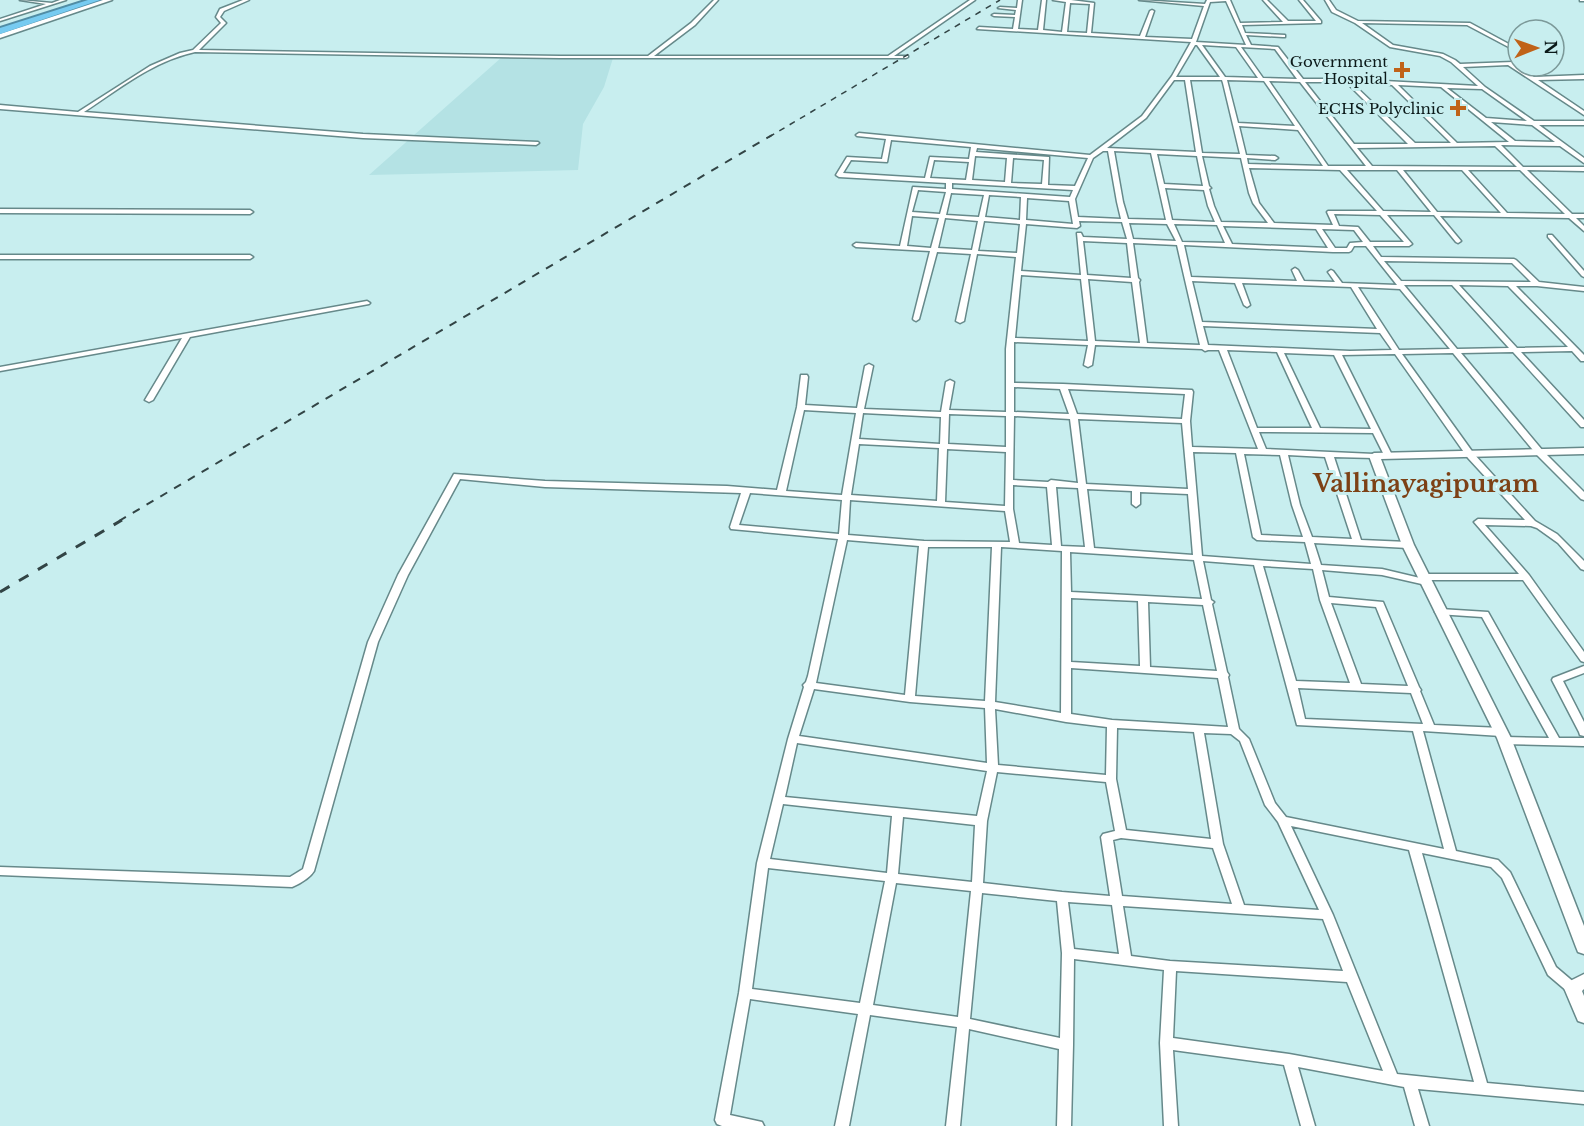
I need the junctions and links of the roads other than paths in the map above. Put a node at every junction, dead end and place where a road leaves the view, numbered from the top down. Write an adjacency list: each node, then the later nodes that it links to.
1 (22, 0): 19 (street)
2 (64, 0): 19 (street)
3 (86, 0): 31 (highway)
4 (96, 0): 31 (highway)
5 (109, 0): 31 (street)
6 (247, 0): 42 (street)
7 (716, 0): 43 (street)
8 (973, 0): 44 (street)
9 (1020, 0): 21 (street)
10 (1044, 0): 32 (street)
11 (1055, 0): 17 (street)
12 (1141, 0): 18 (street)
13 (1228, 0): 18 (street); 28 (street)
14 (1265, 0): 26 (street)
15 (1301, 0): 26 (street)
16 (1327, 0): 27 (street)
17 (1068, 1): 33 (street); 35 (street)
18 (1208, 2): 38 (street)
19 (52, 4): 25 (street)
20 (1000, 8): 21 (street)
21 (1018, 9): 24 (street)
22 (1152, 11): 37 (street)
23 (994, 15): 24 (street)
24 (1017, 16): 30 (street)
25 (0, 20)
26 (1286, 22): 28 (street)
27 (1357, 22): 39 (street); 47 (street)
28 (1240, 24): 34 (street)
29 (979, 28): 30 (street)
30 (1015, 31): 32 (street)
31 (0, 32)
32 (1040, 32): 33 (street)
33 (1064, 34): 35 (street)
34 (1245, 34): 36 (street); 41 (street)
35 (1089, 35): 37 (street)
36 (1283, 36)
37 (1142, 38): 38 (street)
38 (1196, 43): 40 (street); 49 (street); 51 (street)
39 (1506, 45)
40 (1238, 46): 41 (street); 52 (street)
41 (1250, 46): 54 (street)
42 (195, 51): 43 (street); 60 (street)
43 (650, 56): 45 (street)
44 (889, 57)
45 (906, 57)
46 (1506, 63): 47 (street)
47 (1459, 66): 58 (street)
48 (1584, 77): 53 (street)
49 (1173, 78): 50 (street); 77 (street)
50 (1187, 78): 51 (street); 80 (street)
51 (1224, 79): 52 (street); 65 (street)
52 (1263, 79): 54 (street); 66 (street)
53 (1534, 79): 61 (street)
54 (1303, 80): 55 (street); 76 (street)
55 (1347, 81): 56 (street); 74 (street)
56 (1393, 83): 57 (street); 71 (street)
57 (1443, 87): 58 (street); 62 (street)
58 (1484, 88): 63 (street)
59 (0, 107): 60 (street)
60 (79, 113): 69 (street)
61 (1584, 113)
62 (1485, 120): 63 (street); 70 (street)
63 (1533, 123): 64 (street); 73 (street)
64 (1584, 123)
65 (1236, 124): 66 (street); 84 (street)
66 (1298, 128): 89 (street)
67 (859, 135): 68 (street)
68 (889, 138): 75 (street); 95 (street)
69 (536, 143)
70 (1514, 143): 72 (street); 73 (street)
71 (1455, 144): 72 (street); 74 (street)
72 (1496, 144): 88 (street)
73 (1564, 144): 86 (street)
74 (1413, 145): 76 (street)
75 (974, 146): 82 (street); 83 (street)
76 (1353, 146): 91 (street)
77 (1102, 149): 78 (street); 83 (street)
78 (1111, 150): 79 (street); 117 (street)
79 (1154, 152): 80 (street); 99 (street)
80 (1199, 155): 84 (street); 102 (street)
81 (1010, 156): 82 (street); 98 (street); 100 (street)
82 (972, 157): 95 (street); 97 (street)
83 (1091, 157): 101 (street)
84 (1244, 157): 85 (street); 87 (street)
85 (1275, 158)
86 (1584, 161)
87 (1246, 166): 89 (street); 122 (street)
88 (1521, 167): 93 (street); 94 (street); 114 (street)
89 (1327, 168): 90 (street)
90 (1342, 168): 91 (street); 109 (street)
91 (1370, 168): 92 (street)
92 (1398, 168): 93 (street); 110 (street)
93 (1463, 168): 112 (street)
94 (1584, 169)
95 (927, 180): 96 (street)
96 (949, 181): 97 (street); 103 (street)
97 (969, 182): 98 (street)
98 (1008, 185): 100 (street)
99 (1161, 186): 102 (street); 120 (street)
100 (1045, 187): 101 (street)
101 (1075, 188): 106 (street)
102 (1208, 188): 121 (street)
103 (949, 191): 104 (street); 111 (street); 113 (street)
104 (987, 193): 105 (street); 116 (street)
105 (1024, 195): 106 (street); 118 (street)
106 (1072, 199): 119 (street)
107 (0, 211): 108 (street)
108 (250, 212)
109 (1383, 213): 110 (street); 124 (street); 131 (street)
110 (1436, 213): 112 (street); 128 (street)
111 (909, 214): 113 (street); 134 (street)
112 (1505, 214): 114 (street)
113 (942, 216): 116 (street); 135 (street)
114 (1571, 216): 115 (street); 125 (street)
115 (1584, 216)
116 (983, 219): 118 (street); 137 (street)
117 (1124, 221): 119 (street); 120 (street); 129 (street)
118 (1023, 222): 119 (street); 138 (street)
119 (1077, 222): 127 (street)
120 (1170, 223): 121 (street); 130 (street)
121 (1220, 224): 122 (street); 133 (street)
122 (1273, 226): 123 (street)
123 (1317, 226): 124 (street); 136 (street)
124 (1337, 227): 131 (street)
125 (1584, 229)
126 (1550, 236): 145 (street)
127 (1080, 239): 129 (street); 146 (street)
128 (1458, 241)
129 (1130, 242): 130 (street); 148 (street)
130 (1180, 244): 133 (street); 147 (street)
131 (1367, 244): 136 (street); 141 (street)
132 (856, 245): 134 (street)
133 (1229, 245): 136 (street)
134 (903, 248): 135 (street)
135 (934, 250): 137 (street); 160 (street)
136 (1333, 250)
137 (977, 252): 138 (street); 161 (street)
138 (1020, 255): 144 (street)
139 (0, 257): 140 (street)
140 (250, 257)
141 (1379, 260): 153 (street); 155 (street)
142 (1295, 270): 151 (street)
143 (1331, 272): 154 (street)
144 (1018, 273): 146 (street); 165 (street)
145 (1584, 274)
146 (1084, 277): 148 (street); 166 (street)
147 (1189, 279): 149 (street); 162 (street)
148 (1137, 280): 167 (street)
149 (1238, 282): 151 (street); 159 (street)
150 (1453, 283): 152 (street); 155 (street); 171 (street)
151 (1302, 284): 154 (street)
152 (1510, 284): 153 (street); 169 (street)
153 (1536, 284): 157 (street)
154 (1340, 285): 156 (street)
155 (1401, 285): 156 (street); 175 (street)
156 (1354, 286): 163 (street)
157 (1584, 289)
158 (367, 303): 164 (street)
159 (1247, 305)
160 (916, 319)
161 (960, 321)
162 (1199, 324): 163 (street); 168 (street)
163 (1382, 330): 174 (street)
164 (187, 336): 179 (street); 184 (street)
165 (1011, 340): 166 (street); 182 (street)
166 (1092, 343): 167 (street); 177 (street)
167 (1144, 346): 168 (street)
168 (1205, 349): 170 (street)
169 (1573, 349): 171 (street); 176 (street)
170 (1223, 350): 172 (street); 192 (street)
171 (1514, 350): 175 (street); 191 (street)
172 (1280, 351): 173 (street); 193 (street)
173 (1337, 353): 174 (street); 194 (street)
174 (1399, 353): 175 (street); 206 (street)
175 (1458, 353): 202 (street)
176 (1584, 359)
177 (1088, 365)
178 (869, 366): 186 (street)
179 (0, 369)
180 (804, 377): 185 (street)
181 (950, 382): 187 (street)
182 (1012, 385): 183 (street); 188 (street)
183 (1063, 386): 189 (street); 190 (street)
184 (149, 400)
185 (801, 406): 186 (street); 213 (street)
186 (860, 411): 187 (street); 195 (street)
187 (945, 413): 188 (street); 196 (street)
188 (1010, 414): 189 (street); 198 (street)
189 (1074, 417): 190 (street); 209 (street)
190 (1186, 421): 197 (street)
191 (1584, 425)
192 (1254, 430): 193 (street); 200 (street)
193 (1317, 430): 194 (street)
194 (1376, 431): 205 (street)
195 (855, 441): 196 (street); 214 (street)
196 (943, 446): 198 (street); 217 (street)
197 (1189, 449): 201 (street); 212 (street)
198 (1010, 450): 207 (street)
199 (1584, 451): 202 (street)
200 (1263, 452): 201 (street); 203 (street)
201 (1240, 453): 221 (street)
202 (1540, 453): 206 (street); 215 (street)
203 (1284, 454): 204 (street); 221 (street)
204 (1329, 455): 205 (street); 222 (street)
205 (1381, 456): 206 (street); 226 (street)
206 (1471, 456): 219 (street)
207 (1009, 482): 208 (street); 218 (street)
208 (1051, 483): 209 (street); 227 (street)
209 (1084, 485): 210 (street); 228 (street)
210 (1136, 488): 212 (street); 216 (street)
211 (746, 491): 213 (street); 220 (street); 273 (street)
212 (1193, 492): 229 (street)
213 (781, 493): 214 (street)
214 (846, 497): 217 (street); 220 (street)
215 (1584, 497)
216 (1136, 504)
217 (940, 505): 218 (street)
218 (1009, 508): 225 (street)
219 (1532, 523): 232 (street); 233 (street)
220 (843, 537): 223 (street); 246 (street)
221 (1308, 539): 222 (street); 231 (street)
222 (1357, 542): 226 (street)
223 (924, 544): 224 (street); 249 (street)
224 (997, 544): 225 (street); 250 (street)
225 (1015, 545): 227 (street)
226 (1408, 545): 234 (street)
227 (1062, 548): 228 (street); 235 (street)
228 (1090, 549): 229 (street)
229 (1198, 558): 230 (street); 238 (street)
230 (1258, 563): 231 (street); 245 (street)
231 (1317, 567): 234 (street); 237 (street)
232 (1584, 567)
233 (1526, 577): 234 (street); 240 (street)
234 (1425, 579): 239 (street)
235 (1067, 595): 236 (street); 241 (street)
236 (1143, 599): 238 (street); 243 (street)
237 (1325, 600): 247 (street); 248 (street)
238 (1209, 602): 244 (street)
239 (1440, 612): 258 (street); 260 (street)
240 (1584, 659)
241 (1067, 664): 243 (street); 251 (street)
242 (1584, 669): 257 (street)
243 (1145, 670): 244 (street)
244 (1224, 675): 256 (street)
245 (1292, 684): 247 (street); 253 (street)
246 (808, 685): 249 (street); 259 (street)
247 (1357, 688): 248 (street)
248 (1416, 690): 255 (street)
249 (910, 699): 250 (street)
250 (990, 705): 251 (street); 262 (street)
251 (1066, 717): 252 (street)
252 (1112, 723): 254 (street); 263 (street)
253 (1417, 727): 255 (street); 271 (street)
254 (1198, 728): 256 (street); 269 (street)
255 (1430, 728): 258 (street)
256 (1234, 731): 266 (street)
257 (1584, 732)
258 (1503, 737): 260 (street); 280 (street)
259 (793, 739): 262 (street); 264 (street)
260 (1556, 741): 261 (street)
261 (1584, 742)
262 (993, 768): 263 (street); 267 (street)
263 (1111, 779): 268 (street)
264 (778, 800): 265 (street); 272 (street)
265 (898, 813): 267 (street); 274 (street)
266 (1283, 820): 270 (street); 279 (street)
267 (981, 821): 275 (street)
268 (1121, 834): 269 (street); 277 (street)
269 (1217, 844): 278 (street)
270 (1414, 846): 271 (street); 295 (street)
271 (1451, 853): 285 (street)
272 (763, 863): 274 (street); 286 (street)
273 (0, 871)
274 (892, 876): 275 (street); 287 (street)
275 (978, 889): 276 (street); 289 (street)
276 (1062, 897): 277 (street); 281 (street)
277 (1116, 899): 278 (street); 282 (street)
278 (1240, 909): 279 (street)
279 (1327, 915): 284 (street)
280 (1584, 947)
281 (1068, 953): 282 (street); 291 (street)
282 (1126, 961): 283 (street)
283 (1170, 966): 284 (street); 290 (street)
284 (1352, 977): 293 (street)
285 (1578, 985): 288 (street)
286 (745, 993): 287 (street); 297 (street)
287 (865, 1009): 289 (street); 298 (street)
288 (1584, 1016)
289 (964, 1023): 291 (street); 299 (street)
290 (1166, 1043): 292 (street); 301 (street)
291 (1068, 1045): 300 (street)
292 (1289, 1060): 293 (street); 302 (street)
293 (1392, 1078): 294 (street)
294 (1409, 1082): 295 (street); 303 (street)
295 (1482, 1088): 296 (street)
296 (1584, 1098)
297 (757, 1126)
298 (842, 1126)
299 (953, 1126)
300 (1064, 1126)
301 (1171, 1126)
302 (1308, 1126)
303 (1422, 1126)

